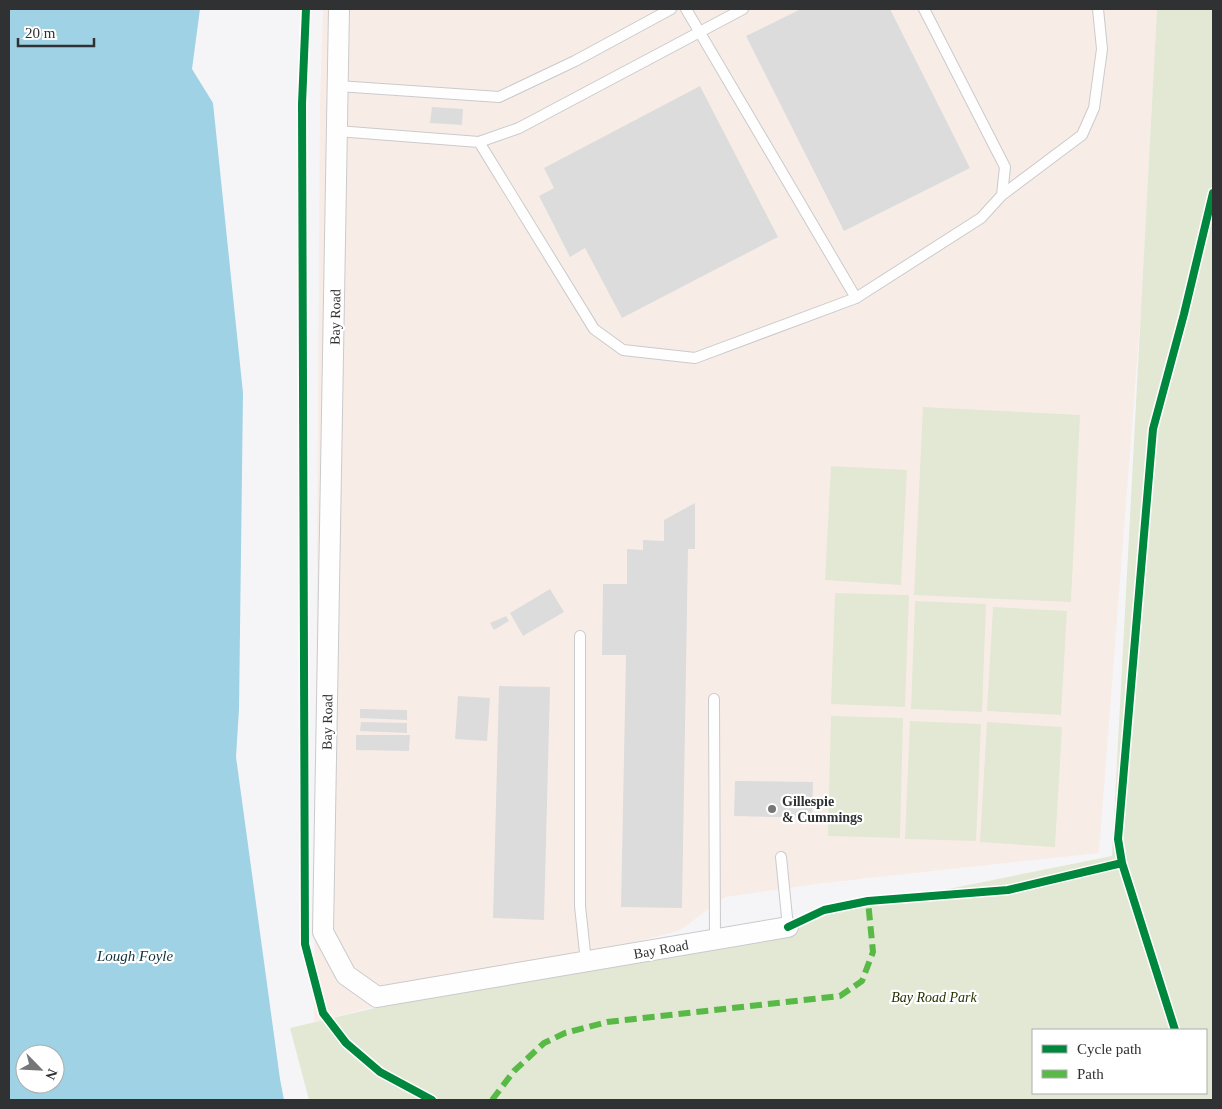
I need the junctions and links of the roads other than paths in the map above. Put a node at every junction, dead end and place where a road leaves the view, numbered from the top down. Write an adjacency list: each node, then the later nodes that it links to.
1 (339, 9): 8 (street, Bay Road)
2 (671, 9): 8 (lane)
3 (686, 9): 7 (lane)
4 (743, 9): 7 (lane)
5 (924, 9): 11 (lane)
6 (1098, 9): 11 (lane)
7 (700, 32): 10 (lane); 12 (lane)
8 (338, 86): 9 (street, Bay Road)
9 (337, 131): 10 (lane); 18 (street, Bay Road)
10 (479, 142): 12 (lane)
11 (1002, 195): 12 (lane)
12 (856, 298)
13 (580, 636): 18 (lane)
14 (714, 699): 17 (lane)
15 (781, 857): 16 (lane)
16 (788, 927): 17 (street, Bay Road)
17 (715, 940): 18 (street, Bay Road)
18 (586, 962)

